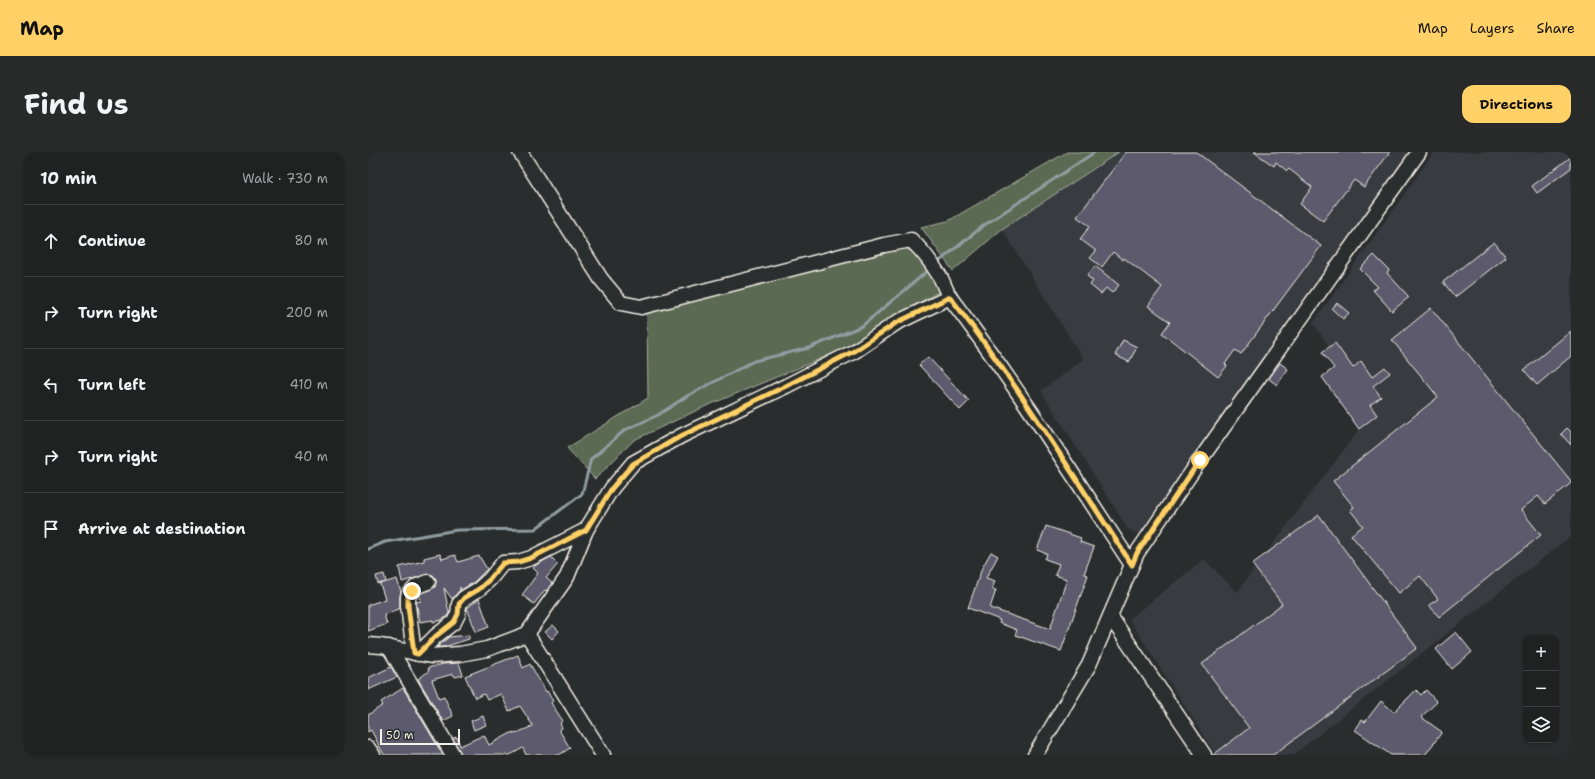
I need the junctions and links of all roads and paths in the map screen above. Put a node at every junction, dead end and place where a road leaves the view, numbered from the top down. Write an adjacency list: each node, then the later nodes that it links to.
1 (520, 152): 3 (street)
2 (1419, 152): 5 (street)
3 (950, 297): 4 (street); 5 (street)
4 (586, 530): 8 (street); 11 (street)
5 (1132, 565): 7 (street)
6 (428, 582): 11 (street)
7 (1110, 616): 16 (street); 17 (street)
8 (528, 634): 11 (street); 15 (street)
9 (368, 645): 10 (street)
10 (389, 647): 11 (street); 14 (street)
11 (416, 653)
12 (368, 748): 13 (street)
13 (372, 755)
14 (452, 755)
15 (603, 755)
16 (1035, 755)
17 (1204, 755)

